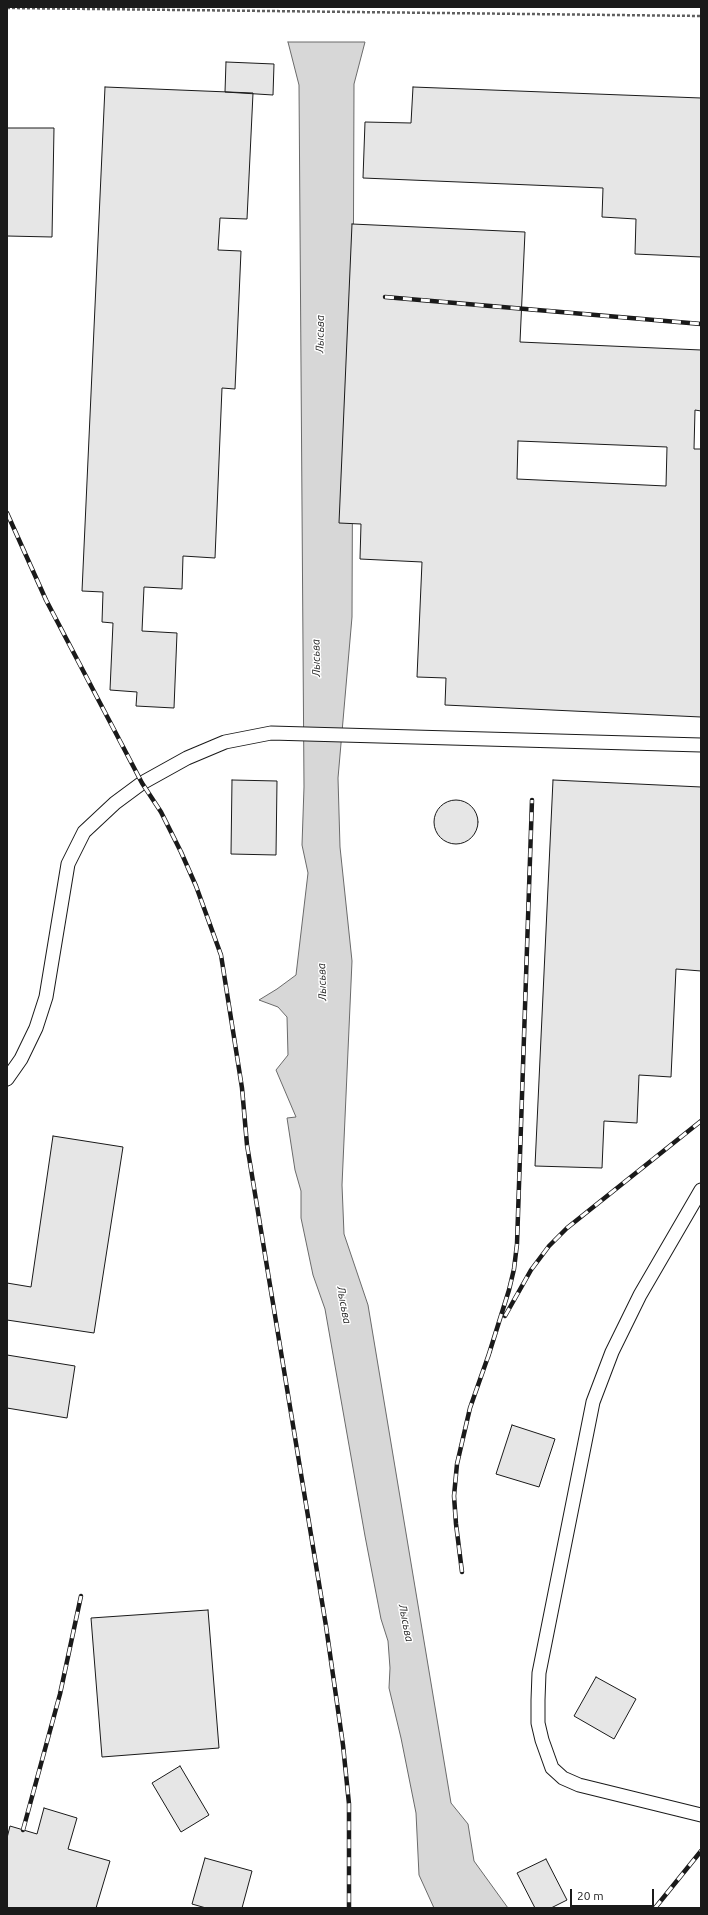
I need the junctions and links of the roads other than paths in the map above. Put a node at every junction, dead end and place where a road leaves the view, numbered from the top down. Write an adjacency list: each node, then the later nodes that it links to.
1 (701, 745): 2 (lane)
2 (7, 1079)
3 (701, 1190): 4 (lane)
4 (701, 1815)

